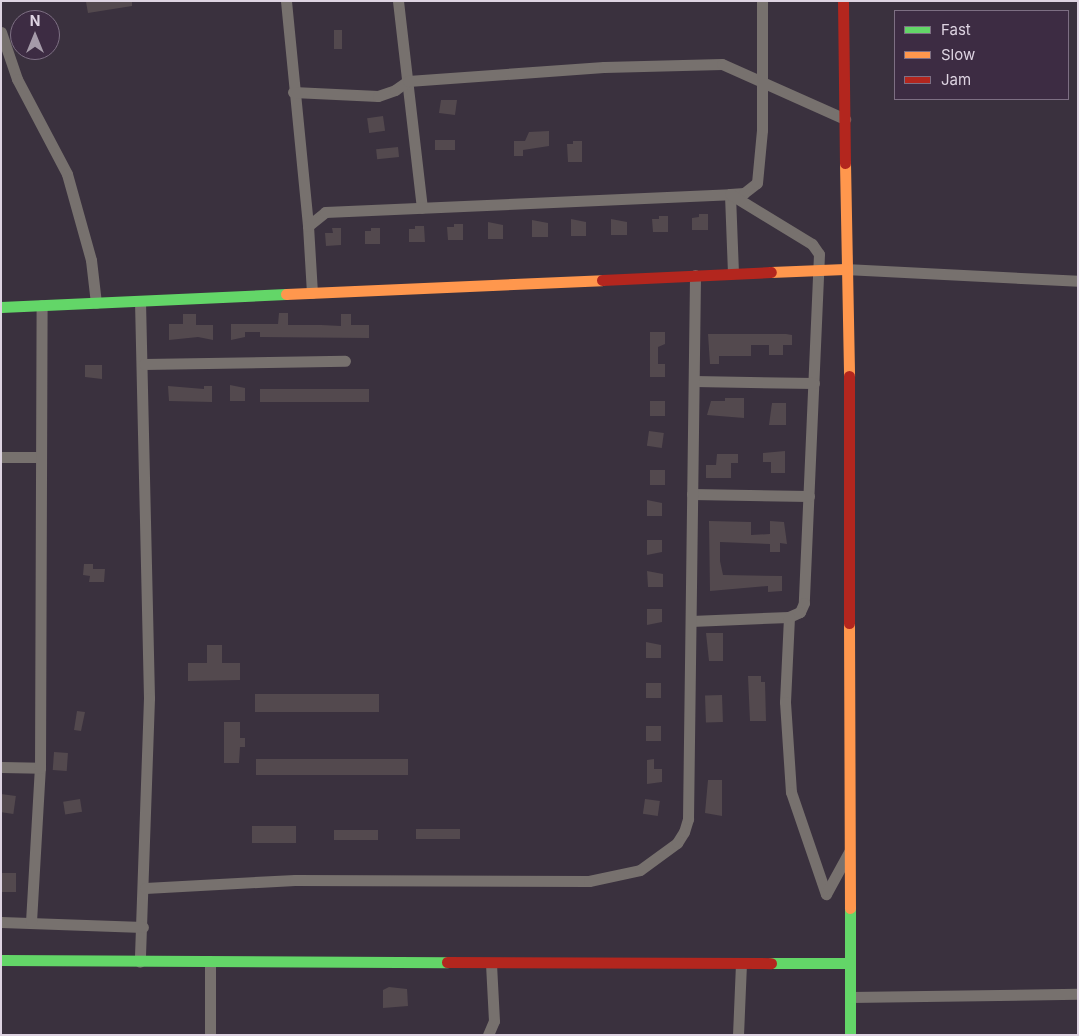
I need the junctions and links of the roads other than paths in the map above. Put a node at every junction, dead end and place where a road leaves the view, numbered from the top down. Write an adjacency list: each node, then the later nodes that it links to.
1 (286, 1): 8 (street)
2 (398, 1): 6 (street)
3 (762, 1): 7 (street)
4 (843, 1): 9 (street)
5 (1, 32): 20 (street)
6 (408, 81): 7 (street); 8 (street); 11 (street)
7 (761, 82): 9 (street); 10 (street)
8 (293, 92): 12 (street)
9 (845, 119): 14 (street)
10 (730, 194): 11 (street); 13 (street); 15 (street)
11 (422, 208): 12 (street)
12 (308, 226): 18 (street)
13 (818, 269): 14 (street); 15 (street); 26 (street)
14 (845, 269): 17 (street); 35 (street)
15 (733, 273): 16 (street)
16 (696, 275): 18 (street); 25 (street)
17 (1078, 281)
18 (312, 293): 19 (street)
19 (140, 301): 20 (street); 24 (street)
20 (96, 303): 21 (street)
21 (42, 305): 22 (street); 28 (street)
22 (1, 306)
23 (345, 361): 24 (street)
24 (144, 364): 36 (street)
25 (694, 381): 26 (street); 29 (street)
26 (814, 383): 30 (street)
27 (1, 457): 28 (street)
28 (41, 457): 34 (street)
29 (692, 494): 30 (street); 32 (street)
30 (809, 496): 31 (street)
31 (789, 617): 32 (street); 35 (street)
32 (691, 621): 36 (street)
33 (1, 767): 34 (street)
34 (40, 768): 38 (street)
35 (851, 848): 44 (street)
36 (145, 888): 39 (street)
37 (1, 922): 38 (street)
38 (31, 922): 39 (street)
39 (143, 927): 41 (street)
40 (1, 960): 41 (street)
41 (140, 962): 42 (street)
42 (210, 963): 43 (street); 48 (street)
43 (491, 963): 45 (street); 49 (street)
44 (849, 963): 45 (street); 47 (street)
45 (741, 964): 50 (street)
46 (1078, 994): 47 (street)
47 (850, 996): 51 (street)
48 (210, 1035)
49 (488, 1035)
50 (738, 1035)
51 (850, 1035)

